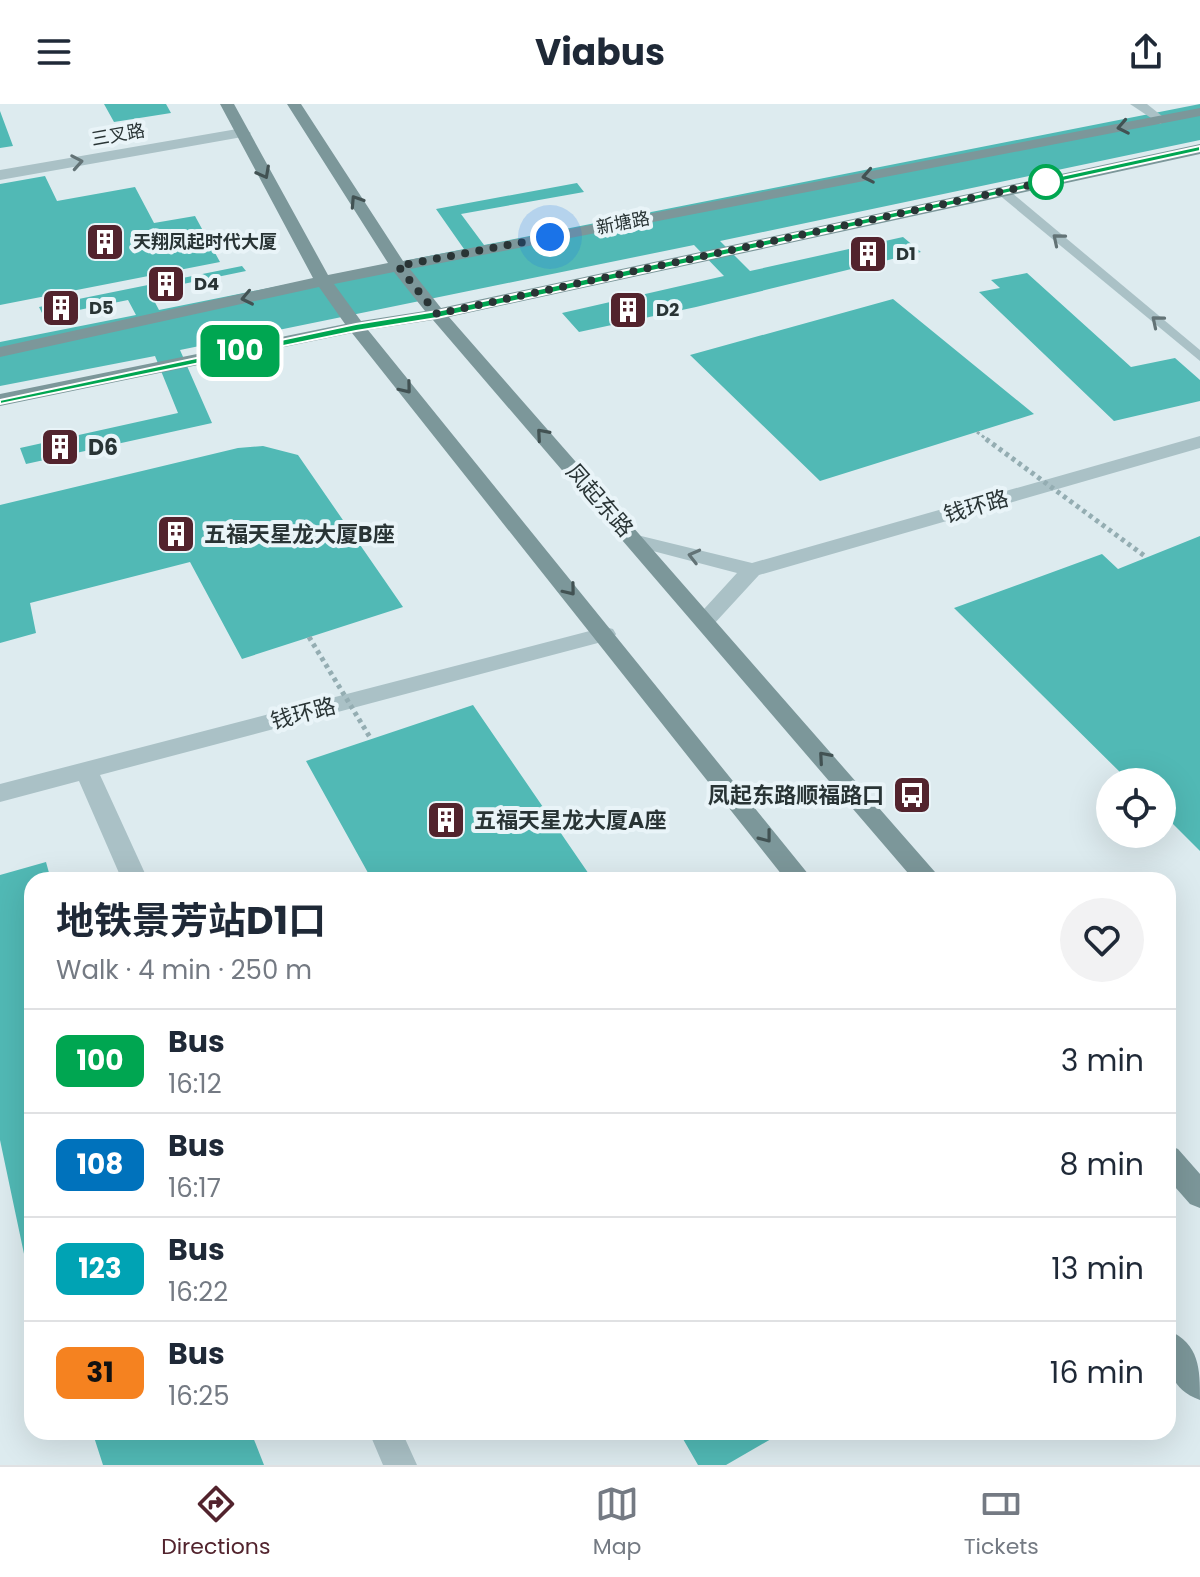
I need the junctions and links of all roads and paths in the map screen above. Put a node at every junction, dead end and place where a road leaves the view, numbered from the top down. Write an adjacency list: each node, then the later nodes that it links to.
1 (227, 104): 6 (main road)
2 (294, 104): 10 (main road, 凤起东路, one-way to 2)
3 (1137, 104): 5 (street)
4 (1200, 112): 5 (main road, 新塘路)
5 (1160, 120): 10 (main road, 新塘路, one-way to 10)
6 (243, 133): 8 (street, 三叉路, one-way to 6); 11 (main road, one-way to 11)
7 (1200, 149): 9 (main road)
8 (0, 175)
9 (1002, 191): 12 (main road); 15 (lane, one-way to 9)
10 (398, 266): 11 (main road, 新塘路); 12 (main road, 凤起东路)
11 (323, 281): 13 (main road); 14 (main road, 新塘路, one-way to 14)
12 (437, 314): 13 (main road); 19 (main road, 凤起东路, one-way to 12)
13 (356, 327): 16 (main road); 23 (main road, one-way to 23)
14 (0, 352)
15 (1200, 357)
16 (0, 400)
17 (977, 432): 20 (path, bridge)
18 (1200, 442): 21 (street, 钱环路)
19 (637, 541): 21 (street, one-way to 19); 22 (main road, 凤起东路)
20 (1146, 557)
21 (752, 570): 22 (street)
22 (705, 620): 30 (main road, 凤起东路, one-way to 22)
23 (605, 634): 26 (street, 钱环路); 29 (main road, one-way to 29)
24 (309, 637): 25 (path, bridge)
25 (371, 739)
26 (86, 770): 27 (street, 钱环路); 28 (street)
27 (0, 793)
28 (131, 872)
29 (794, 872)
30 (922, 872)
31 (1176, 1167): 32 (main road)
32 (1200, 1195)
33 (1176, 1355): 34 (main road)
34 (1200, 1385)
35 (389, 1440): 36 (street)
36 (400, 1465)

